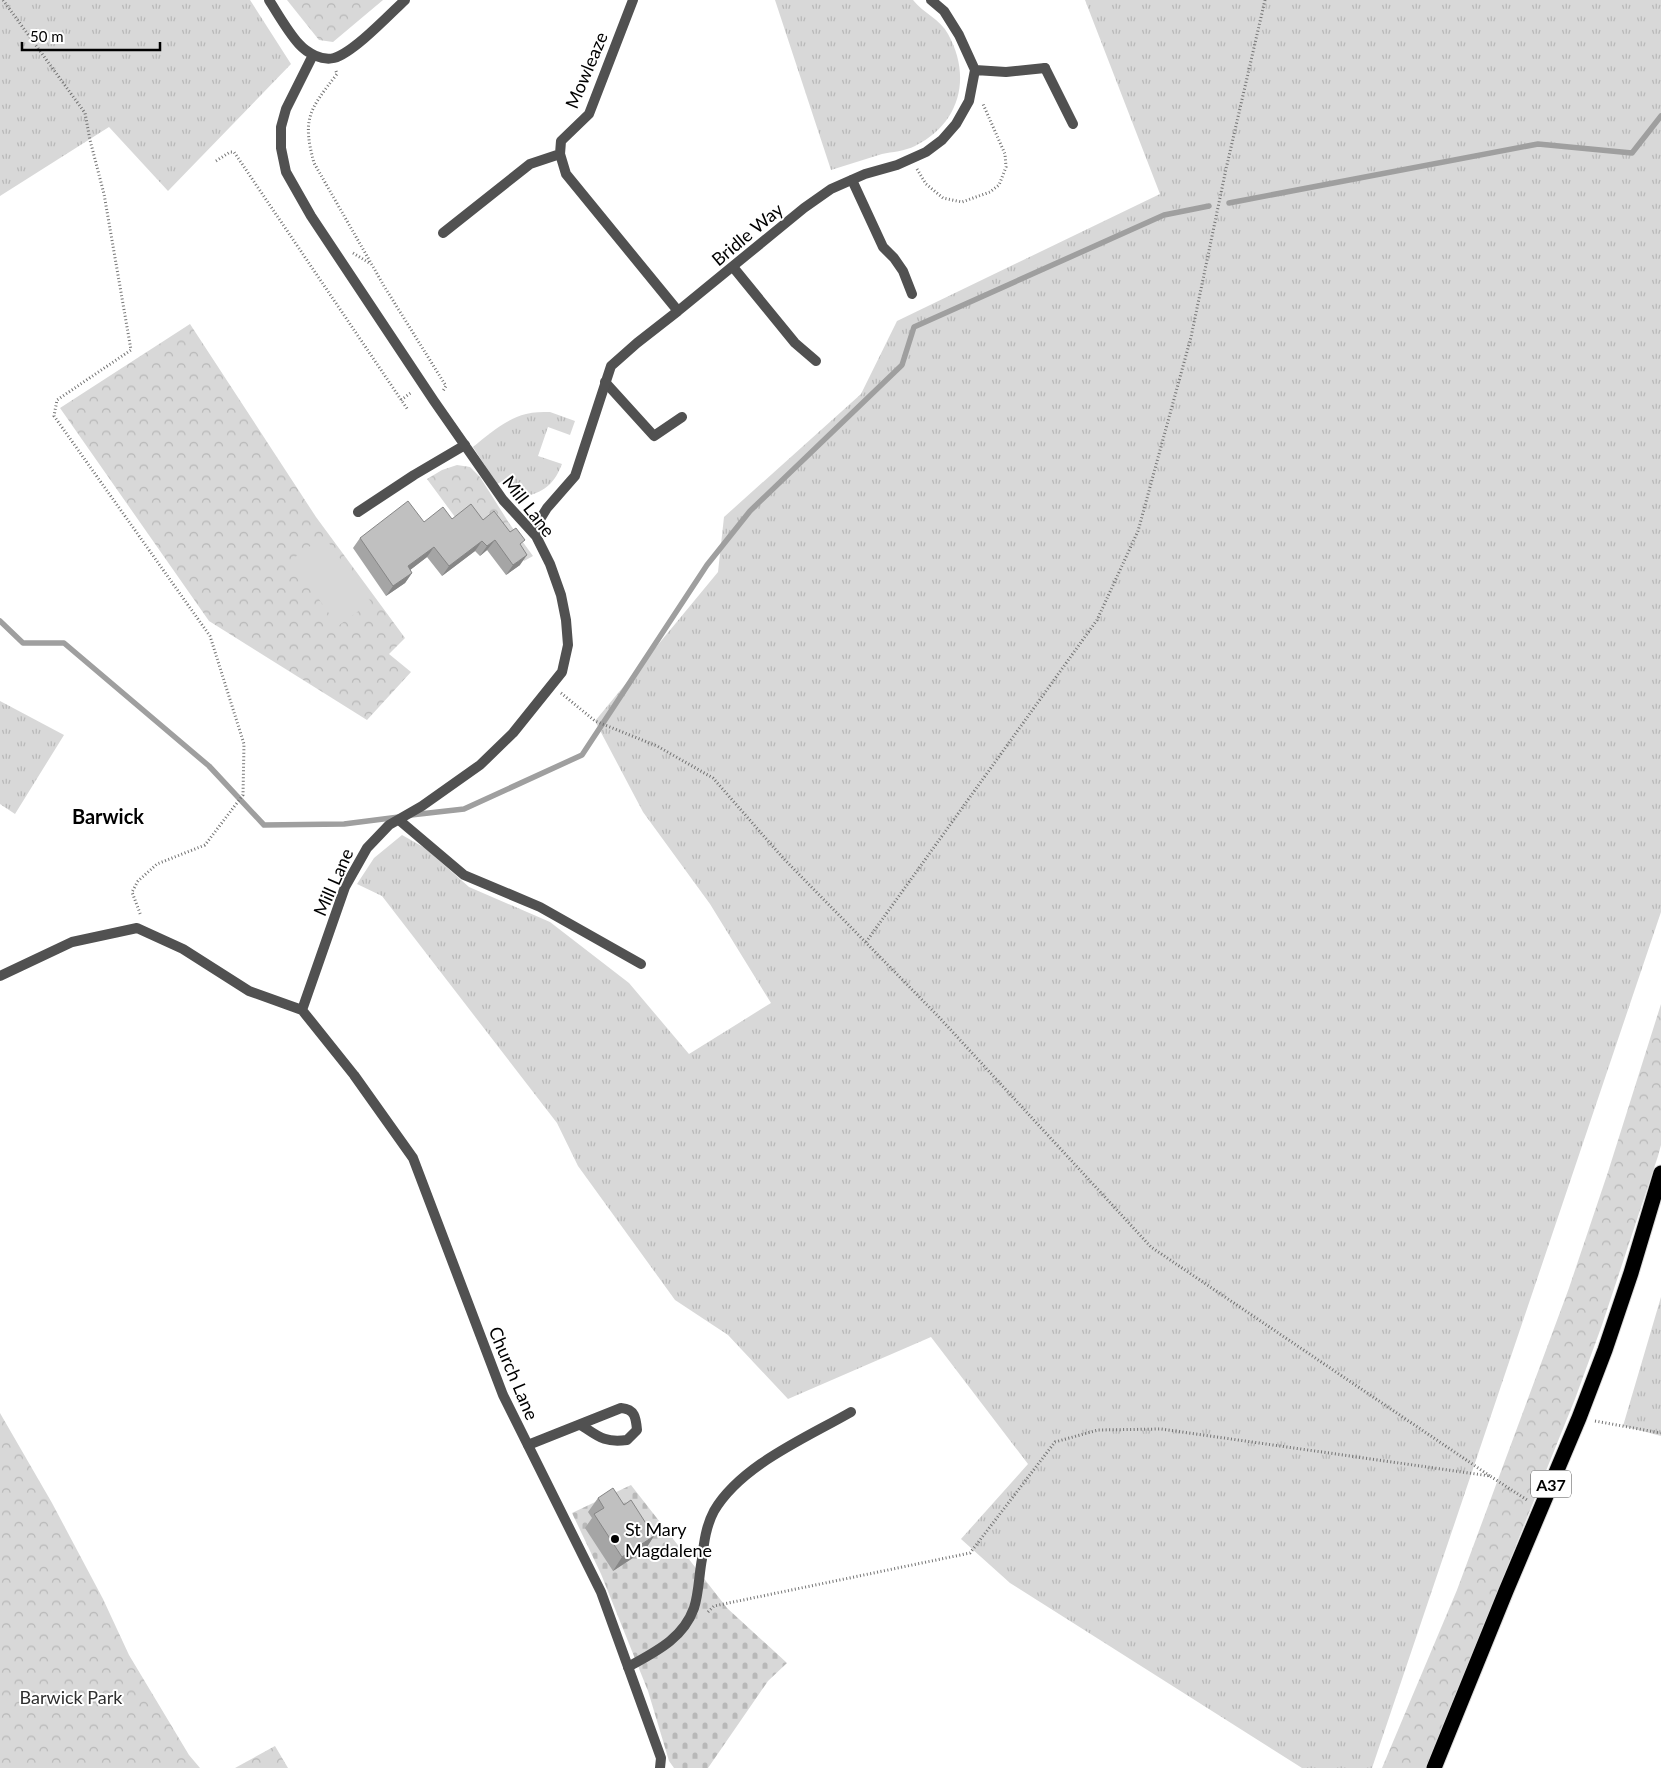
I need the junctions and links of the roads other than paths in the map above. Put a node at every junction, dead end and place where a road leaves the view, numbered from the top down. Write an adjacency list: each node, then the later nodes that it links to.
1 (269, 0): 5 (street)
2 (405, 0): 5 (street)
3 (633, 0): 8 (street, Mowleaze)
4 (931, 0): 6 (street)
5 (312, 54): 17 (street, Mill Lane)
6 (975, 70): 7 (street); 9 (street, Bridle Way)
7 (1072, 124)
8 (560, 154): 10 (street); 13 (street)
9 (852, 180): 11 (street, Bridle Way); 12 (street)
10 (444, 233)
11 (733, 267): 13 (street, Bridle Way); 14 (street)
12 (912, 294)
13 (678, 311): 15 (street, Bridle Way)
14 (816, 361)
15 (605, 382): 16 (street); 19 (street, Bridle Way)
16 (682, 417)
17 (465, 445): 18 (street); 19 (street, Mill Lane)
18 (358, 512)
19 (536, 536): 20 (street, Mill Lane)
20 (399, 820): 21 (street); 23 (street, Mill Lane)
21 (641, 964)
22 (0, 976): 23 (street)
23 (302, 1010): 27 (street, Church Lane)
24 (1661, 1173): 30 (highway, A37)
25 (851, 1412): 28 (street)
26 (582, 1425): 26 (street); 27 (street)
27 (528, 1445): 28 (street, Church Lane)
28 (628, 1667): 29 (street, Church Lane)
29 (660, 1768)
30 (1434, 1768)

